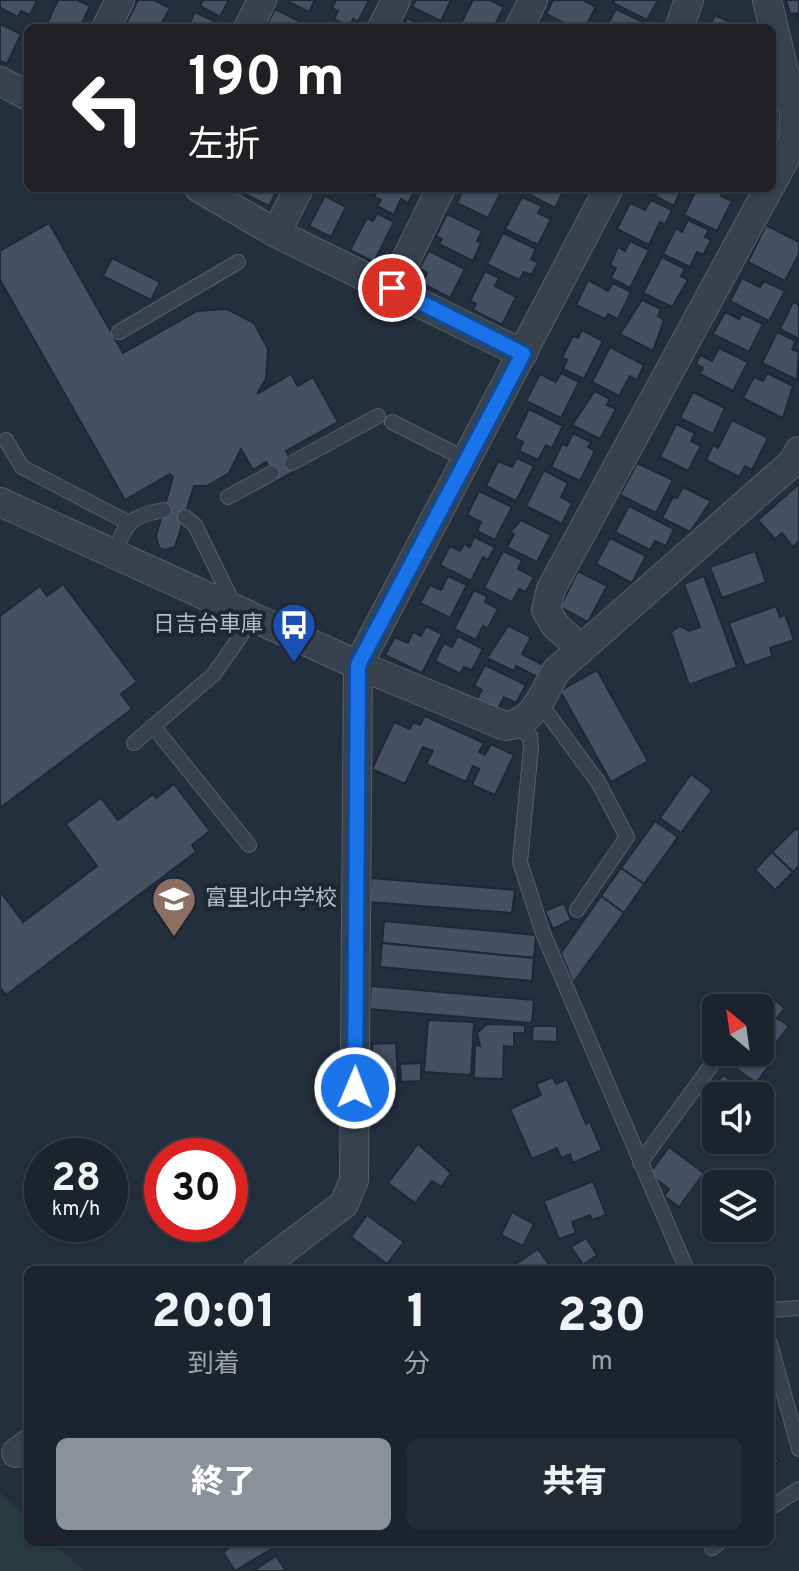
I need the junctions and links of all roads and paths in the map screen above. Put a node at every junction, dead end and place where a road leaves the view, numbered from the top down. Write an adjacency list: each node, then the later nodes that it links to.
1 (120, 0): 7 (street)
2 (262, 0): 8 (street)
3 (396, 0): 9 (street)
4 (533, 0): 10 (street)
5 (689, 0): 11 (street)
6 (767, 0): 12 (street)
7 (108, 24)
8 (250, 24)
9 (384, 24)
10 (521, 24)
11 (680, 24)
12 (773, 24)
13 (776, 37): 16 (street)
14 (0, 81): 15 (street)
15 (24, 94)
16 (796, 144): 17 (street)
17 (776, 176)
18 (206, 192): 23 (street)
19 (297, 192): 23 (street)
20 (439, 192): 25 (street)
21 (607, 192): 27 (street)
22 (767, 192): 40 (street)
23 (276, 233): 25 (street)
24 (238, 262): 26 (lane)
25 (392, 288): 27 (street)
26 (119, 332)
27 (523, 354): 30 (street)
28 (6, 440): 37 (lane)
29 (799, 451): 40 (street)
30 (467, 460): 31 (lane); 41 (street)
31 (292, 463)
32 (272, 473): 33 (lane)
33 (228, 497)
34 (0, 502): 38 (street)
35 (164, 510): 37 (lane)
36 (185, 517): 39 (lane)
37 (129, 523): 38 (lane)
38 (114, 554): 39 (street)
39 (245, 613): 41 (street); 43 (lane)
40 (580, 648): 42 (street)
41 (358, 665): 44 (street); 50 (street)
42 (539, 702): 44 (street); 47 (lane)
43 (153, 726): 45 (lane); 46 (lane)
44 (514, 726): 49 (lane)
45 (134, 743)
46 (249, 845)
47 (577, 910)
48 (711, 1066): 49 (lane)
49 (640, 1163): 51 (lane)
50 (260, 1266)
51 (685, 1266)
52 (799, 1308): 53 (lane)
53 (774, 1310)
54 (774, 1358): 55 (lane)
55 (799, 1449)
56 (799, 1489): 57 (lane)
57 (774, 1505)

